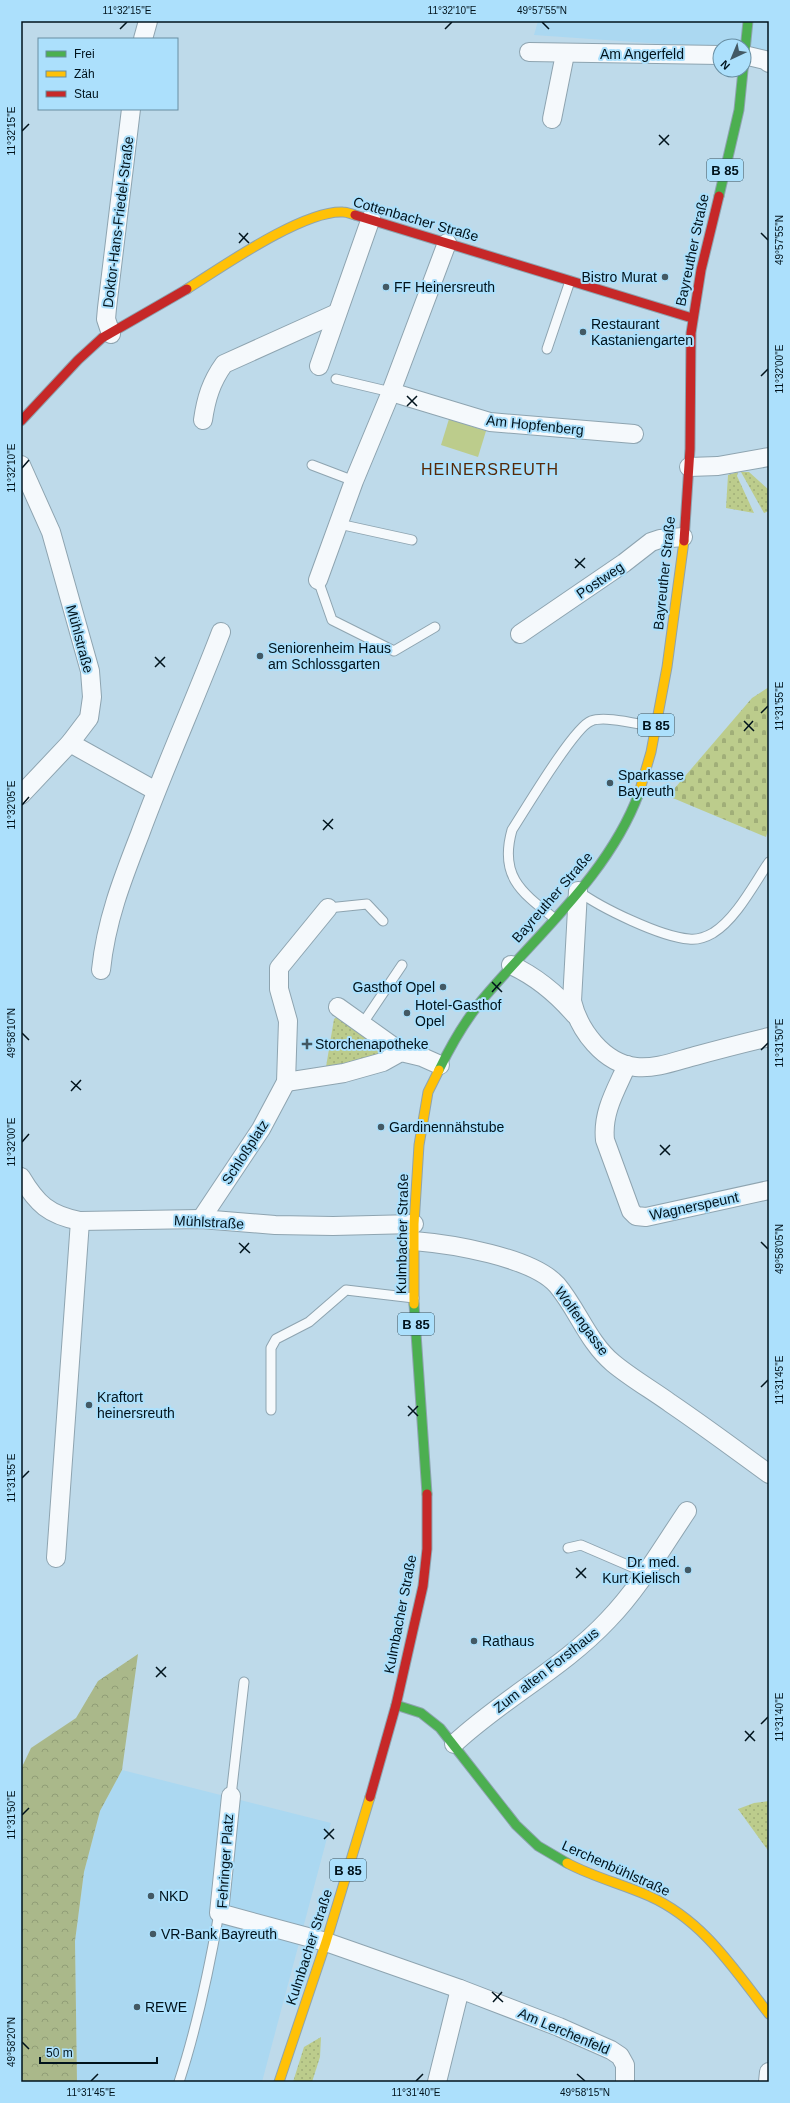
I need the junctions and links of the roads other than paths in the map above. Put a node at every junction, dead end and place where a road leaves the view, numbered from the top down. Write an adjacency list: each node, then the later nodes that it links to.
1 (148, 21): 3 (street)
2 (748, 21): 4 (main road, Bayreuther Straße / B 85)
3 (143, 38)
4 (746, 38)
5 (529, 52): 6 (street, Am Angerfeld)
6 (564, 54): 7 (street, Am Angerfeld); 12 (street)
7 (712, 54)
8 (752, 57): 9 (street)
9 (769, 63)
10 (743, 78): 17 (main road, Bayreuther Straße / B 85)
11 (131, 110): 18 (street, Doktor-Hans-Friedel-Straße)
12 (552, 119)
13 (372, 218): 14 (main road, Cottenbacher Straße); 16 (street); 18 (main road, Cottenbacher Straße)
14 (447, 243): 15 (main road, Cottenbacher Straße); 22 (street)
15 (570, 281): 17 (main road, Cottenbacher Straße); 19 (lane)
16 (337, 313): 20 (street); 23 (street)
17 (692, 318): 29 (main road, Bayreuther Straße / B 85)
18 (111, 334): 24 (main road, Cottenbacher Straße)
19 (547, 349)
20 (319, 366)
21 (336, 378): 22 (lane)
22 (391, 392): 25 (street, Am Hopfenberg); 30 (street)
23 (203, 420)
24 (21, 421)
25 (634, 434)
26 (769, 457): 29 (street)
27 (21, 465): 39 (street, Mühlstraße)
28 (312, 465): 30 (lane)
29 (689, 467): 32 (main road, Bayreuther Straße / B 85)
30 (354, 481): 31 (street)
31 (339, 524): 33 (lane); 34 (street)
32 (683, 537): 37 (street, Postweg); 38 (main road, Bayreuther Straße / B 85)
33 (412, 540)
34 (318, 580): 35 (lane)
35 (435, 627)
36 (221, 632): 40 (street)
37 (520, 634)
38 (656, 727): 43 (main road, Bayreuther Straße / B 85); 45 (lane)
39 (70, 744): 40 (street); 41 (street, Mühlstraße)
40 (156, 791): 49 (street)
41 (21, 795)
42 (769, 862): 43 (lane)
43 (578, 891): 45 (main road, Bayreuther Straße / B 85); 51 (street)
44 (328, 908): 46 (lane); 57 (street, Schloßplatz)
45 (554, 918): 48 (main road, Bayreuther Straße / B 85)
46 (383, 921)
47 (402, 965): 52 (lane)
48 (511, 965): 51 (street); 55 (main road, Bayreuther Straße / B 85)
49 (101, 970)
50 (338, 1007): 52 (street)
51 (575, 1015): 56 (street)
52 (363, 1023): 54 (street)
53 (769, 1037): 56 (street)
54 (401, 1052): 55 (street); 57 (street)
55 (440, 1065): 62 (main road, Kulmbacher Straße / B 85)
56 (627, 1065): 59 (street, Wagnerspeunt)
57 (286, 1082): 60 (street, Schloßplatz)
58 (21, 1178): 61 (street, Mühlstraße)
59 (769, 1190)
60 (200, 1219): 61 (street, Mühlstraße); 62 (street, Mühlstraße)
61 (80, 1221): 68 (street)
62 (414, 1232): 63 (main road, Kulmbacher Straße / B 85); 65 (street, Wolfengasse)
63 (414, 1298): 64 (lane); 71 (main road, Kulmbacher Straße / B 85)
64 (271, 1410)
65 (769, 1474)
66 (687, 1512): 69 (street, Zum alten Forsthaus)
67 (568, 1548): 69 (lane)
68 (56, 1558)
69 (646, 1574): 72 (street, Zum alten Forsthaus)
70 (244, 1682): 73 (lane)
71 (396, 1705): 72 (main road, Lerchenbühlstraße); 75 (main road, Kulmbacher Straße / B 85)
72 (454, 1744): 77 (main road, Lerchenbühlstraße)
73 (231, 1796): 74 (street, Fehringer Platz)
74 (219, 1913): 75 (street, Fehringer Platz); 79 (lane)
75 (326, 1942): 76 (street, Am Lerchenfeld); 80 (main road, Kulmbacher Straße / B 85)
76 (460, 1989): 81 (street); 82 (street, Am Lerchenfeld)
77 (769, 2014)
78 (769, 2072): 83 (street)
79 (179, 2082)
80 (279, 2082)
81 (437, 2082)
82 (624, 2082)
83 (768, 2082)

